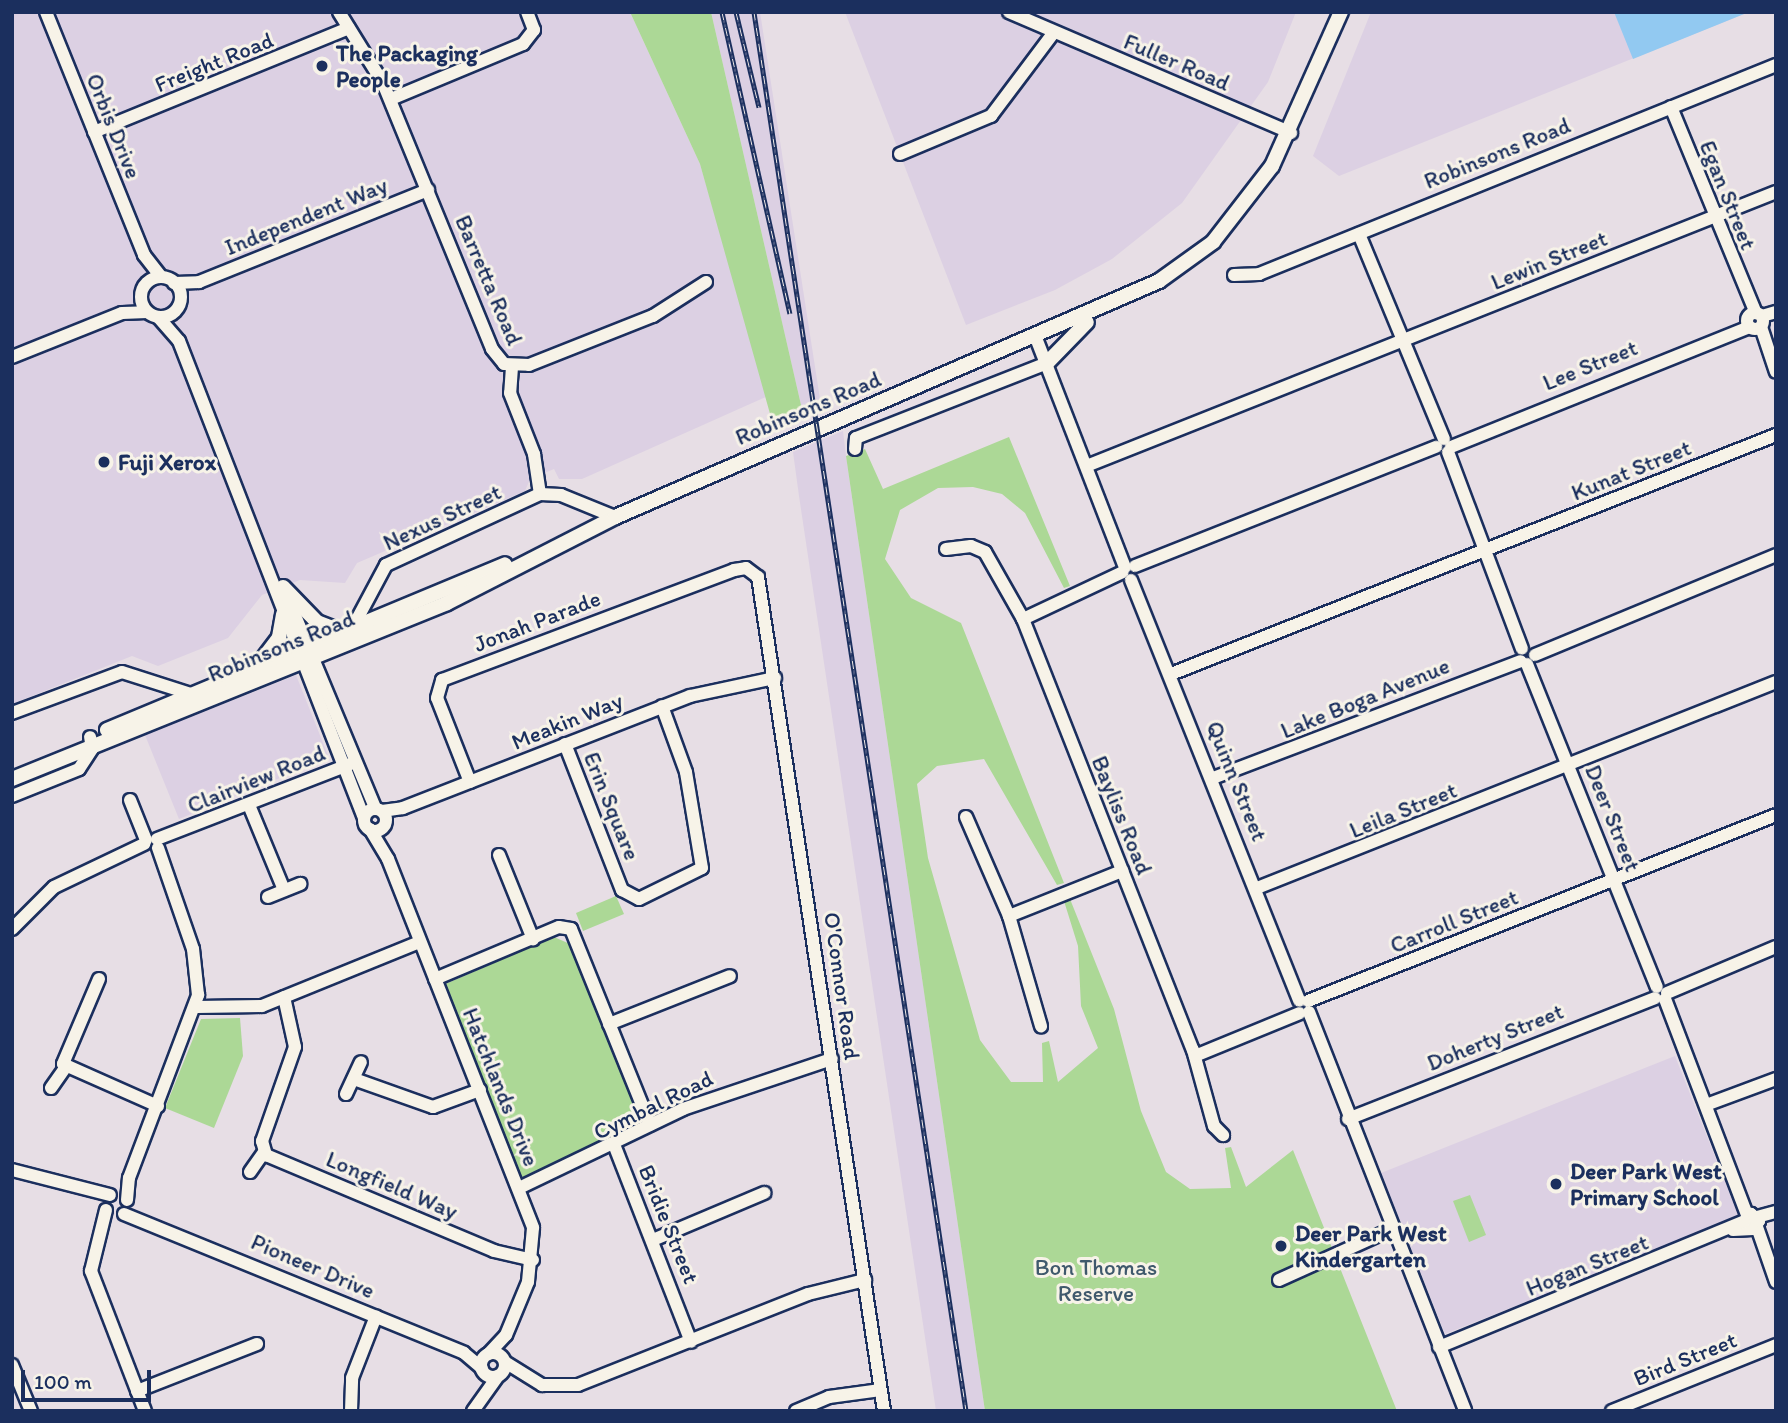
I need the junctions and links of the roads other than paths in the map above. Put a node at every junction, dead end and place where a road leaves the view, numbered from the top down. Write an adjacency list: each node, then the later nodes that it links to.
1 (46, 12): 11 (street, Orbis Drive)
2 (339, 12): 6 (street, Barretta Road)
3 (527, 12): 9 (street)
4 (1009, 12): 7 (street, Fuller Road)
5 (1341, 12): 12 (main road)
6 (349, 28): 9 (street, Barretta Road); 11 (street, Freight Road)
7 (1054, 32): 12 (street, Fuller Road); 13 (street)
8 (1776, 65): 10 (street, Robinsons Road)
9 (391, 99): 14 (street, Barretta Road)
10 (1671, 107): 16 (street, Egan Street); 17 (street, Robinsons Road)
11 (94, 132): 18 (street, Orbis Drive)
12 (1291, 133): 26 (main road)
13 (900, 154)
14 (428, 190): 21 (street, Independent Way); 36 (street, Barretta Road)
15 (1776, 192): 16 (street, Lewin Street)
16 (1714, 216): 30 (street, Egan Street); 33 (street, Lewin Street)
17 (1359, 234): 19 (street, Robinsons Road); 33 (street, Deer Street)
18 (144, 256): 20 (street, Orbis Drive); 24 (street, Orbis Drive)
19 (1234, 275)
20 (162, 277): 23 (street); 24 (street)
21 (199, 282): 23 (street, Independent Way); 25 (street, Independent Way)
22 (706, 282): 36 (street, Barretta Road)
23 (174, 283): 25 (street)
24 (143, 289): 27 (street); 29 (street, Orbis Drive)
25 (178, 306): 29 (street); 32 (street)
26 (1111, 306): 31 (main road, Robinsons Road); 35 (main road)
27 (122, 313): 29 (street); 34 (street)
28 (1776, 314): 30 (street, Lee Street)
29 (153, 315): 32 (street)
30 (1755, 321): 37 (street, Egan Street); 39 (street, Lee Street)
31 (1036, 338): 35 (street, Quinn Street); 45 (main road, Robinsons Road)
32 (178, 341): 48 (street)
33 (1402, 342): 39 (street, Deer Street); 42 (street, Lewin Street)
34 (12, 358)
35 (1047, 363): 40 (street, Robinsons Road); 42 (street, Quinn Street)
36 (512, 367): 41 (street)
37 (1776, 372)
38 (1776, 435): 49 (street, Kunat Street)
39 (1441, 447): 49 (street, Deer Street); 52 (street, Lee Street)
40 (855, 449)
41 (534, 454): 43 (street); 44 (street)
42 (1090, 468): 52 (street, Quinn Street)
43 (540, 494): 44 (street, Nexus Street); 56 (street, Nexus Street)
44 (561, 495): 45 (street, Nexus Street)
45 (615, 517): 46 (main road, Robinsons Road)
46 (562, 542): 56 (main road, Robinsons Road); 59 (main road, Robinsons Road)
47 (946, 549): 55 (street, Bayliss Road)
48 (262, 550): 53 (street); 54 (street)
49 (1484, 551): 58 (street, Deer Street); 61 (street, Kunat Street)
50 (1776, 555): 58 (street, Lake Boga Avenue)
51 (752, 570): 62 (street, O'Connor Road); 74 (street, Jonah Parade)
52 (1131, 572): 55 (street, Lee Street); 61 (street, Quinn Street)
53 (283, 587): 56 (main road); 57 (street)
54 (283, 614): 57 (street); 60 (main road)
55 (1021, 616): 83 (street, Bayliss Road)
56 (347, 628): 57 (main road, Robinsons Road)
57 (301, 647): 59 (street, Hatchlands Drive); 60 (main road, Robinsons Road)
58 (1527, 656): 70 (street, Deer Street); 73 (street, Lake Boga Avenue)
59 (307, 662): 67 (main road, Robinsons Road); 69 (street, Hatchlands Drive)
60 (258, 665): 64 (main road, Robinsons Road)
61 (1173, 677): 73 (street, Quinn Street)
62 (775, 682): 65 (street, Meakin Way); 106 (street, O'Connor Road)
63 (1776, 682): 70 (street, Leila Street)
64 (191, 694): 66 (street); 67 (main road, Robinsons Road)
65 (662, 706): 68 (street, Meakin Way); 68 (street, Erin Square)
66 (12, 713)
67 (91, 741): 71 (main road, Robinsons Road); 72 (main road, Robinsons Road); 75 (street)
68 (565, 744): 74 (street, Meakin Way)
69 (349, 765): 77 (street, Clairview Road); 80 (street, Hatchlands Drive)
70 (1570, 765): 84 (street, Deer Street); 87 (street, Leila Street)
71 (12, 769)
72 (12, 779)
73 (1214, 781): 87 (street, Quinn Street)
74 (470, 782): 80 (street, Meakin Way)
75 (12, 796)
76 (130, 800): 81 (street)
77 (249, 804): 81 (street, Clairview Road); 86 (street)
78 (1776, 815): 84 (street, Carroll Street)
79 (966, 817): 89 (street)
80 (377, 819): 92 (street, Hatchlands Drive)
81 (151, 844): 90 (street, Clairview Road); 99 (street)
82 (499, 855): 91 (street)
83 (1122, 871): 89 (street); 104 (street, Bayliss Road)
84 (1615, 879): 97 (street, Deer Street); 100 (street, Carroll Street)
85 (301, 884): 86 (street)
86 (284, 890): 88 (street)
87 (1258, 890): 100 (street, Quinn Street)
88 (268, 897)
89 (1009, 916): 102 (street)
90 (12, 929)
91 (533, 939): 96 (street); 101 (street)
92 (421, 942): 96 (street, Hatchlands Drive); 98 (street)
93 (1776, 947): 97 (street, Doherty Street)
94 (730, 976): 101 (street)
95 (99, 979): 103 (street)
96 (435, 979): 112 (street, Hatchlands Drive)
97 (1661, 993): 115 (street, Deer Street); 116 (street, Doherty Street)
98 (284, 997): 99 (street); 120 (street)
99 (197, 1007): 114 (street)
100 (1304, 1007): 104 (street, Carroll Street); 116 (street, Quinn Street)
101 (609, 1024): 117 (street)
102 (1041, 1026)
103 (69, 1047): 107 (street); 108 (street)
104 (1194, 1053): 118 (street, Bayliss Road)
105 (361, 1062): 109 (street)
106 (832, 1063): 117 (street, Cymbal Road); 137 (street, O'Connor Road)
107 (65, 1068): 108 (street); 111 (street)
108 (80, 1073): 114 (street)
109 (354, 1079): 112 (street); 113 (street)
110 (1776, 1079): 115 (street)
111 (51, 1088)
112 (480, 1090): 124 (street, Hatchlands Drive)
113 (346, 1094)
114 (158, 1106): 123 (street)
115 (1707, 1107): 130 (street, Deer Street)
116 (1351, 1118): 131 (street, Quinn Street)
117 (650, 1125): 119 (street, Cymbal Road)
118 (1223, 1135)
119 (615, 1147): 124 (street, Cymbal Road); 133 (street, Bridie Street)
120 (264, 1152): 122 (street); 134 (street, Longfield Way)
121 (12, 1170): 125 (street)
122 (250, 1172)
123 (129, 1178): 127 (street); 128 (street)
124 (519, 1188): 134 (street, Hatchlands Drive)
125 (88, 1192): 127 (street); 129 (street)
126 (764, 1193): 133 (street)
127 (111, 1194): 128 (street); 129 (street)
128 (125, 1207): 129 (street); 132 (street); 138 (street, Pioneer Drive)
129 (106, 1209): 132 (street)
130 (1752, 1221): 136 (street, Deer Street); 143 (street, Hogan Street)
131 (1392, 1229): 135 (street); 143 (street, Quinn Street)
132 (104, 1234): 152 (street)
133 (653, 1240): 140 (street, Bridie Street)
134 (534, 1257): 139 (street)
135 (1279, 1280)
136 (1776, 1282)
137 (865, 1284): 140 (street); 151 (street, O'Connor Road)
138 (379, 1317): 144 (street, Pioneer Drive); 156 (street)
139 (506, 1335): 145 (street); 146 (street)
140 (694, 1341): 150 (street)
141 (257, 1344): 152 (street)
142 (1775, 1345): 161 (street, Bird Street)
143 (1443, 1346): 160 (street, Quinn Street)
144 (464, 1353): 145 (street, Pioneer Drive); 148 (street, Pioneer Drive)
145 (488, 1355): 146 (street, Pioneer Drive); 148 (street)
146 (505, 1361): 149 (street); 150 (street)
147 (12, 1365): 154 (street)
148 (482, 1370): 149 (street); 153 (street)
149 (499, 1376): 150 (street); 153 (street)
150 (521, 1377)
151 (881, 1390): 158 (street); 159 (street, O'Connor Road)
152 (137, 1391): 155 (street)
153 (480, 1397): 157 (street)
154 (31, 1411)
155 (145, 1411)
156 (352, 1411)
157 (473, 1411)
158 (796, 1411)
159 (884, 1411)
160 (1465, 1411)
161 (1612, 1411)

